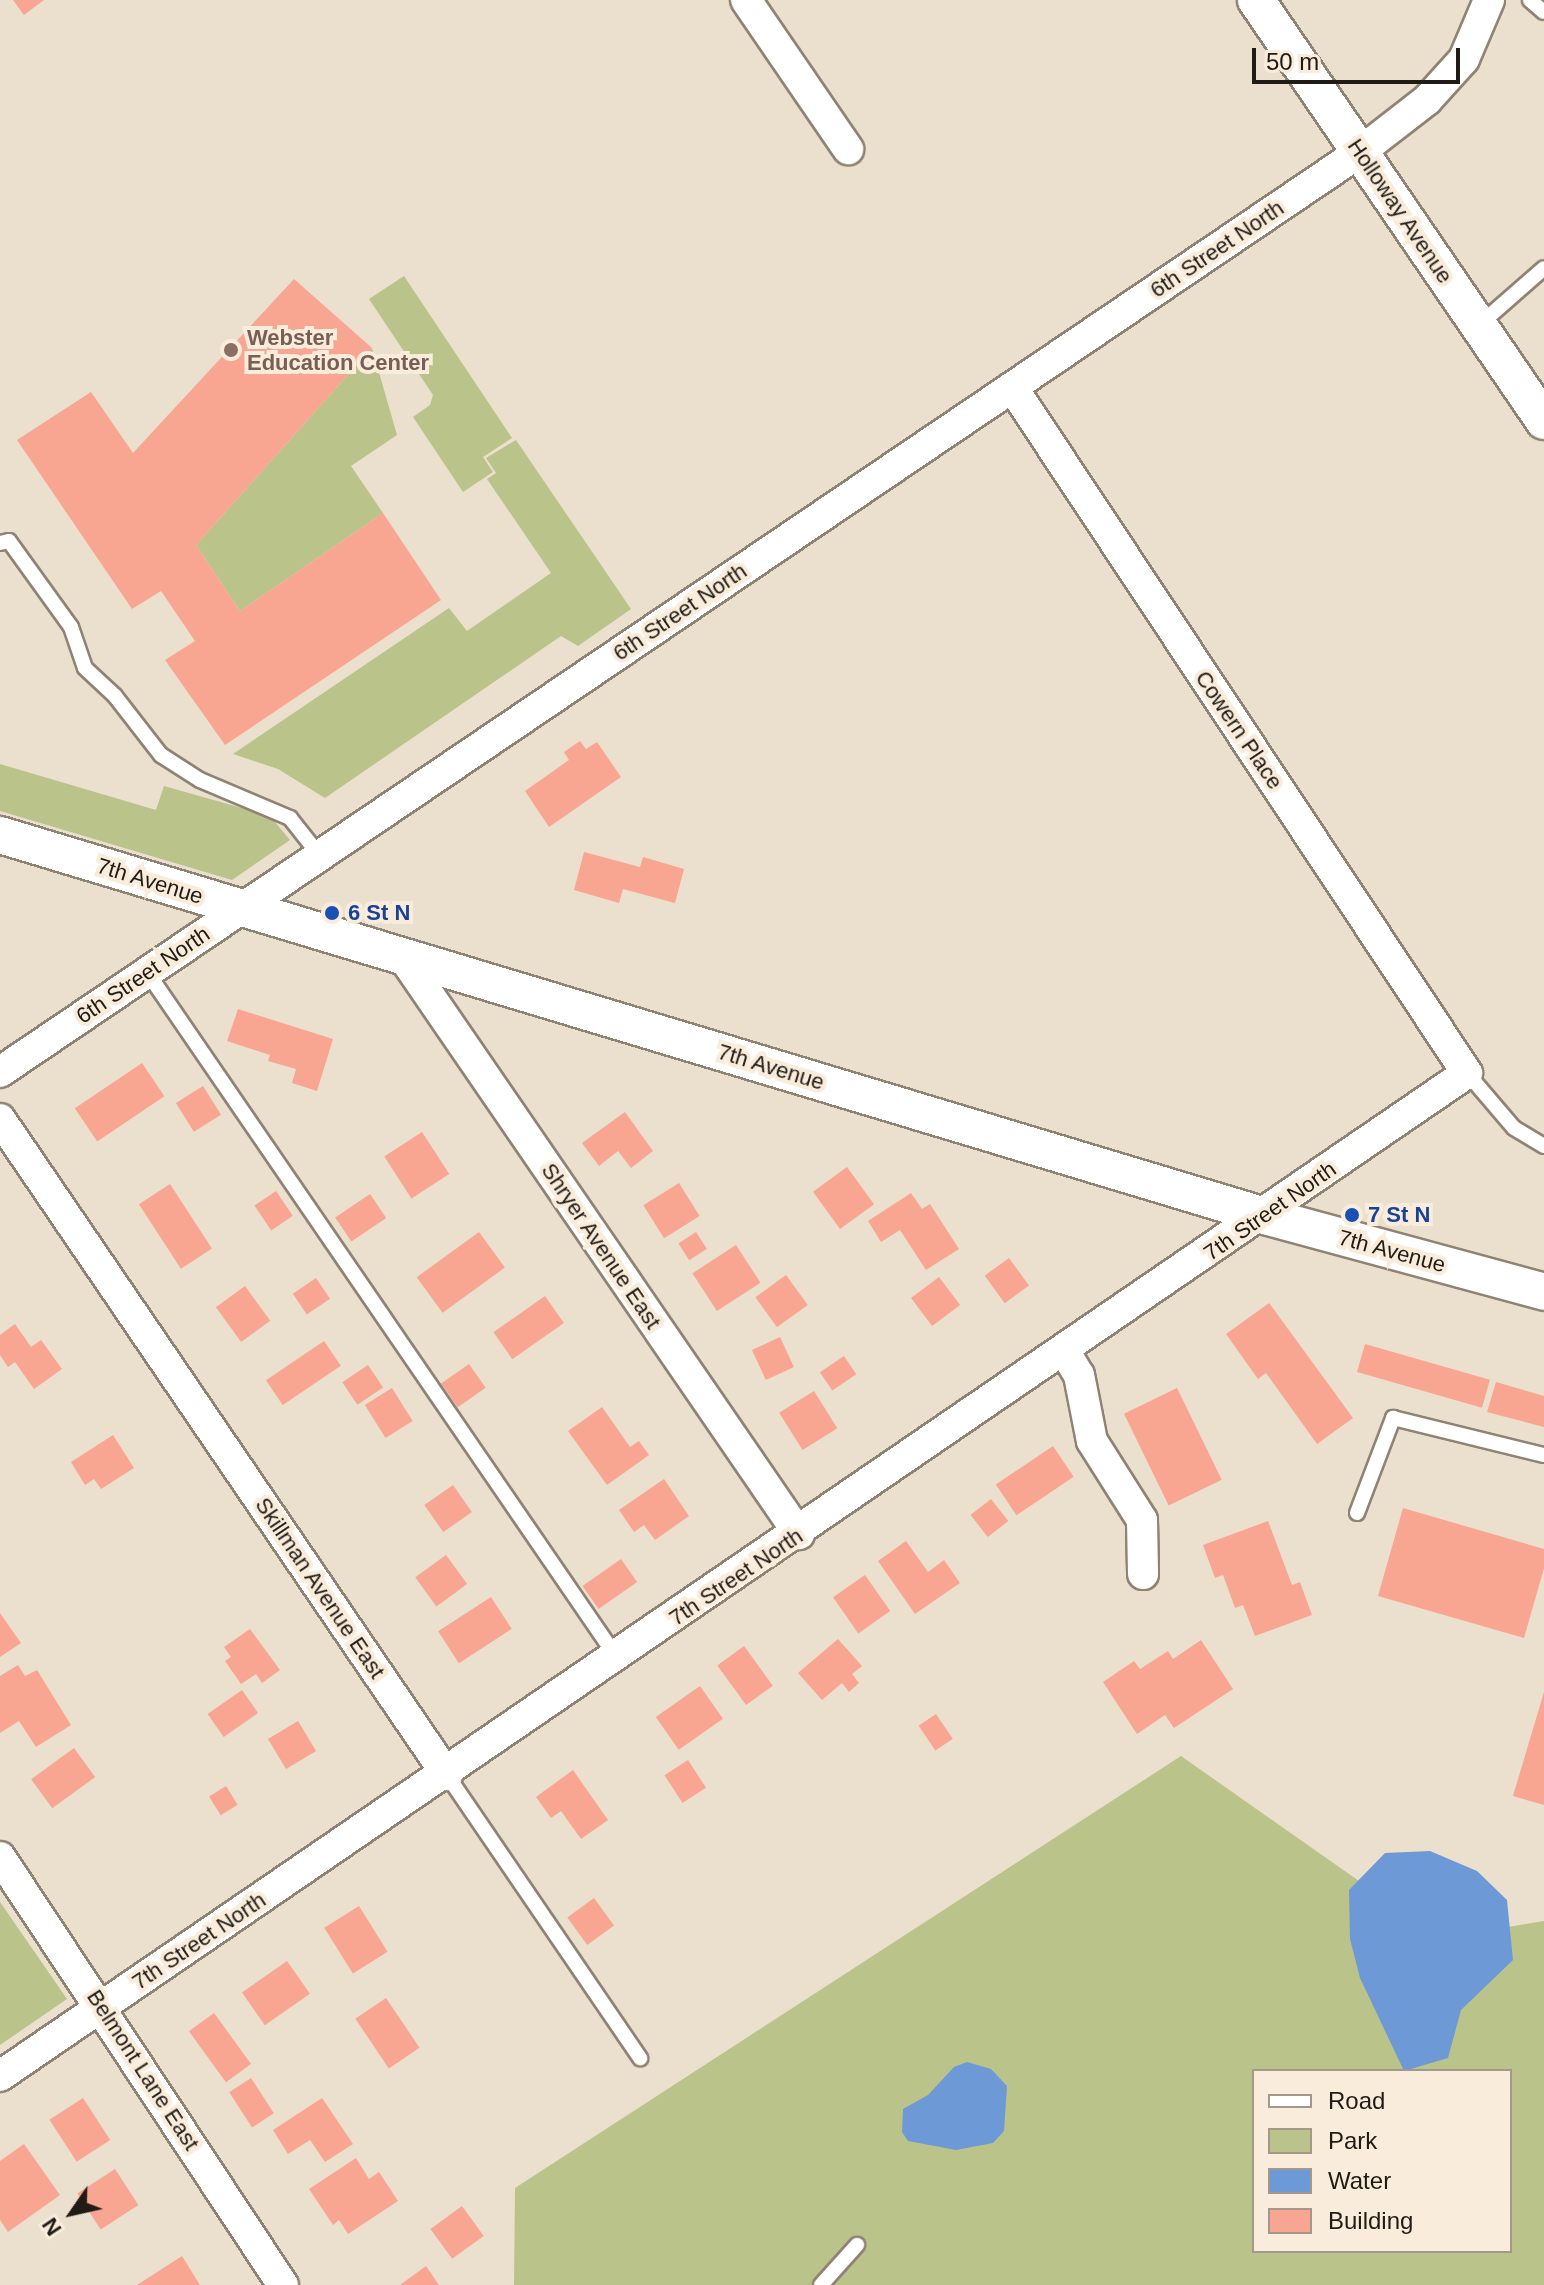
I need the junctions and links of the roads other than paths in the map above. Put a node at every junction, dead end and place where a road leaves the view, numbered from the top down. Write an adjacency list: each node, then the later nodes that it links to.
1 (746, 0): 6 (street)
2 (1256, 0): 7 (street, Holloway Avenue)
3 (1489, 0): 7 (street, 6th Street North)
4 (1530, 0): 5 (lane)
5 (1544, 12)
6 (848, 149)
7 (1360, 152): 9 (street, Holloway Avenue); 10 (street, 6th Street North)
8 (1544, 268): 9 (lane)
9 (1478, 325): 11 (street, Holloway Avenue)
10 (1012, 387): 14 (street, 6th Street North); 19 (street, Cowern Place)
11 (1544, 421)
12 (0, 543): 14 (lane)
13 (0, 835): 15 (street, 7th Avenue)
14 (320, 856): 15 (street, 6th Street North)
15 (242, 908): 16 (street, 7th Avenue); 17 (street, 6th Street North)
16 (403, 957): 22 (street, 7th Avenue); 27 (street, Shryer Avenue East)
17 (147, 972): 18 (street, 6th Street North); 29 (lane)
18 (0, 1072)
19 (1467, 1073): 21 (lane); 22 (street, 7th Street North)
20 (0, 1119): 30 (street, Skillman Avenue East)
21 (1544, 1146)
22 (1265, 1216): 23 (street, 7th Avenue); 24 (street, 7th Street North)
23 (1544, 1292)
24 (1065, 1352): 27 (street, 7th Street North); 28 (street)
25 (1544, 1455): 26 (lane)
26 (1357, 1513)
27 (799, 1534): 29 (street, 7th Street North)
28 (1143, 1574)
29 (618, 1658): 30 (street, 7th Street North)
30 (447, 1775): 32 (street, 7th Street North); 33 (lane, Skillman Avenue East)
31 (0, 1857): 32 (street, Belmont Lane East)
32 (102, 2006): 34 (street, 7th Street North); 36 (street, Belmont Lane East)
33 (640, 2058)
34 (0, 2076)
35 (857, 2245): 37 (lane)
36 (283, 2285)
37 (821, 2285)

